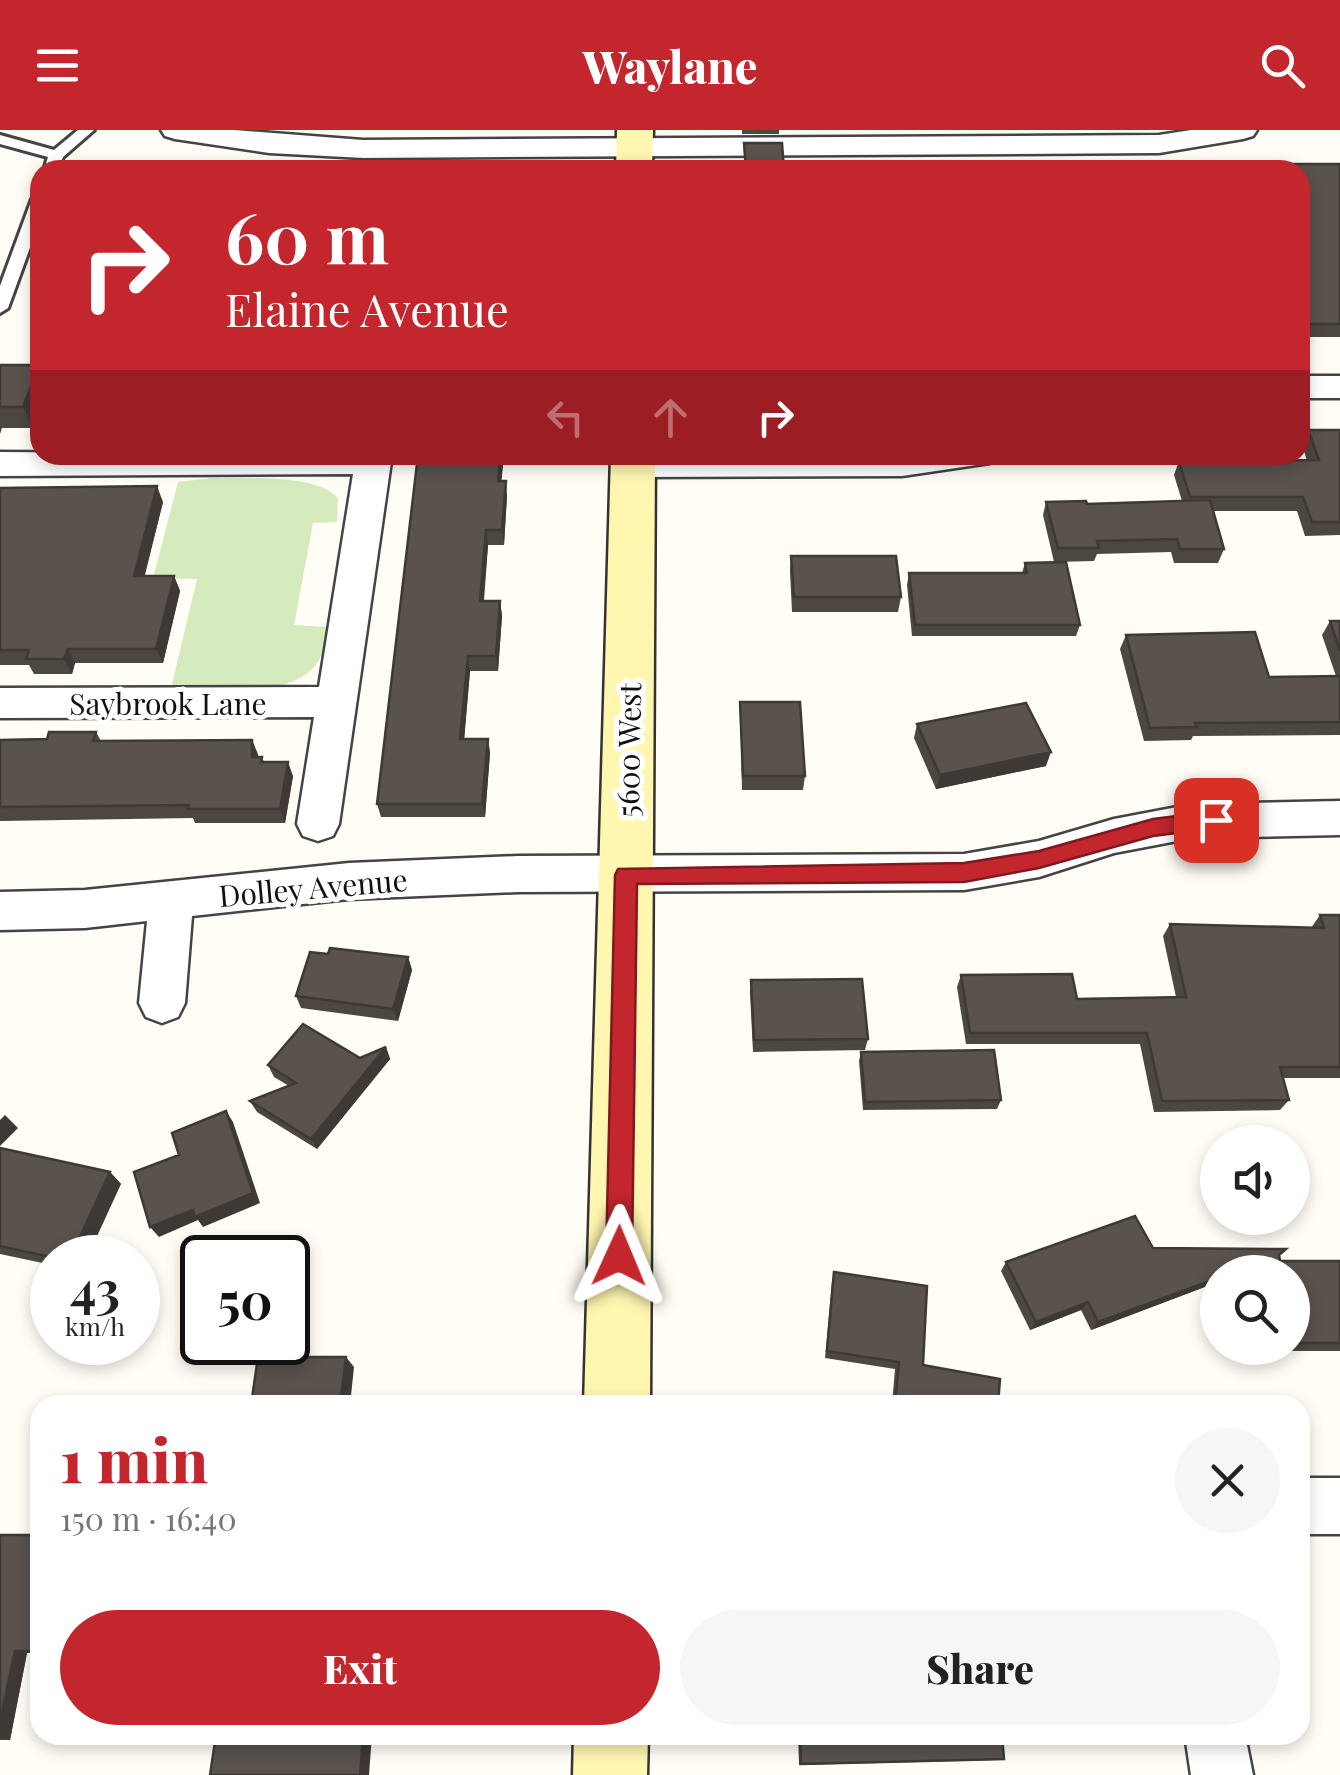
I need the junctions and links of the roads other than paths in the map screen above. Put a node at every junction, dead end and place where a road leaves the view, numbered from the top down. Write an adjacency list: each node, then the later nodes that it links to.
1 (87, 130): 10 (lane)
2 (175, 130): 6 (street)
3 (1243, 130): 4 (street)
4 (1139, 137): 6 (street)
5 (0, 139): 9 (lane)
6 (634, 149)
7 (0, 155): 8 (lane)
8 (38, 160)
9 (48, 160)
10 (55, 160)
11 (30, 226): 12 (lane)
12 (0, 308)
13 (1310, 388): 14 (street)
14 (1340, 388)
15 (0, 464): 16 (street)
16 (30, 464)
17 (373, 465): 19 (street)
18 (633, 465): 23 (main road, 5600 West)
19 (336, 702): 20 (street, Saybrook Lane); 22 (street)
20 (0, 704)
21 (1340, 818): 23 (street, Dolley Avenue)
22 (318, 824)
23 (626, 875): 24 (street, Dolley Avenue); 27 (main road, 5600 West)
24 (171, 900): 25 (street, Dolley Avenue); 26 (street)
25 (0, 912)
26 (162, 1002)
27 (617, 1395)
28 (1310, 1506): 29 (street)
29 (1340, 1506)
30 (611, 1745): 32 (main road)
31 (1217, 1745): 33 (street)
32 (610, 1775)
33 (1222, 1775)

